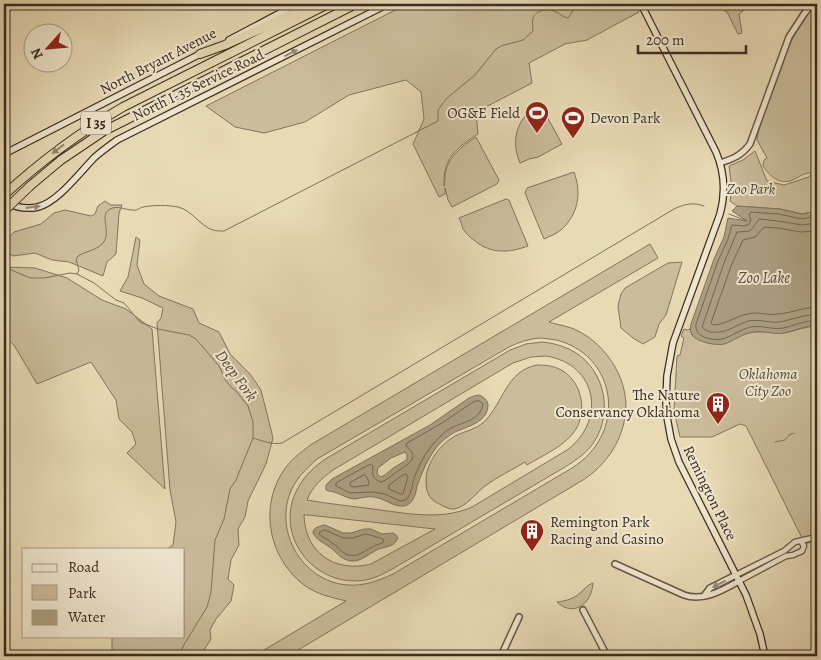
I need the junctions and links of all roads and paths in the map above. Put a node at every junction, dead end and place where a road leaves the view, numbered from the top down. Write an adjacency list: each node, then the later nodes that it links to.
1 (297, 4): 8 (main road, North Bryant Avenue)
2 (321, 4): 8 (highway)
3 (328, 4): 11 (highway, I 35, one-way to 11)
4 (356, 4): 13 (highway, I 35, bridge)
5 (388, 4): 12 (main road, North I-35 Service Road, one-way to 5)
6 (641, 4): 10 (main road, Remington Place)
7 (812, 4): 10 (street)
8 (200, 54): 9 (main road, North Bryant Avenue)
9 (4, 154)
10 (720, 163): 17 (main road, Remington Place)
11 (4, 195)
12 (4, 202)
13 (4, 210)
14 (817, 536): 15 (street)
15 (801, 541): 17 (street); 17 (street)
16 (615, 564): 17 (street)
17 (738, 578): 22 (main road, Remington Place)
18 (583, 610): 21 (street)
19 (519, 617): 20 (street)
20 (501, 656)
21 (608, 656)
22 (766, 656)

